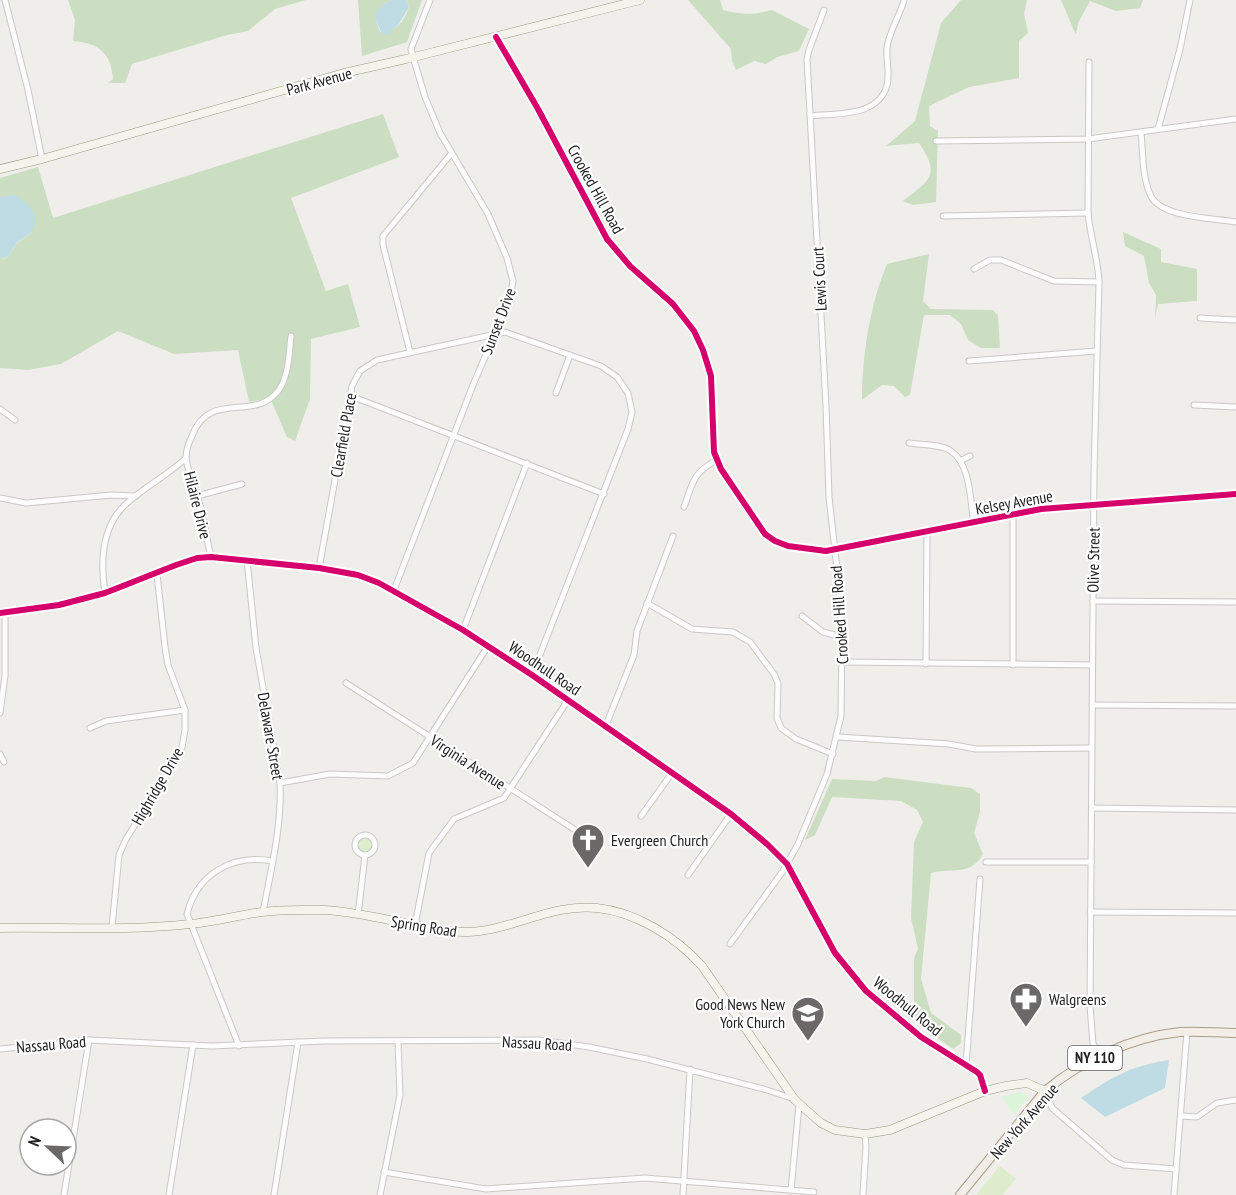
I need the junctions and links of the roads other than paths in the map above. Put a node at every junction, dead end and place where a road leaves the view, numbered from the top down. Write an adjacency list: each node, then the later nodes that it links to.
1 (5, 0): 7 (street)
2 (430, 0): 10 (street)
3 (640, 0): 9 (main road, Park Avenue)
4 (904, 0): 12 (street)
5 (1191, 0): 14 (street)
6 (824, 10): 12 (street, Lewis Court)
7 (8, 15): 8 (street); 19 (street)
8 (0, 16)
9 (496, 37): 10 (main road, Park Avenue); 44 (street, Crooked Hill Road)
10 (413, 57): 18 (street, Sunset Drive); 19 (main road, Park Avenue)
11 (1089, 62): 16 (street, Olive Street)
12 (811, 116): 59 (street, Lewis Court)
13 (1236, 119): 14 (street)
14 (1158, 129): 15 (street)
15 (1141, 133): 16 (street); 23 (street)
16 (1088, 140): 17 (street); 21 (street, Olive Street)
17 (936, 141)
18 (451, 154): 28 (street, Sunset Drive); 31 (street)
19 (42, 159): 20 (main road, Park Avenue)
20 (0, 169)
21 (1088, 213): 22 (street); 25 (street, Olive Street)
22 (943, 216)
23 (1236, 222)
24 (974, 269): 25 (street)
25 (1099, 282): 30 (street, Olive Street)
26 (1200, 318): 27 (street)
27 (1236, 320)
28 (493, 334): 31 (street, Clearfield Place); 32 (street); 40 (street, Sunset Drive)
29 (291, 336): 43 (street, Hilaire Drive)
30 (1096, 351): 33 (street); 53 (street, Olive Street)
31 (410, 352): 35 (street, Clearfield Place)
32 (570, 355): 34 (street); 48 (street)
33 (969, 361)
34 (556, 393)
35 (351, 396): 40 (street); 62 (street, Clearfield Place)
36 (1194, 405): 37 (street)
37 (1236, 407)
38 (0, 409): 39 (street)
39 (15, 420)
40 (453, 436): 46 (street); 64 (street, Sunset Drive)
41 (909, 443): 45 (street)
42 (970, 456): 45 (street)
43 (186, 458): 50 (street); 51 (street, Hilaire Drive)
44 (717, 460): 54 (street); 59 (street, Crooked Hill Road)
45 (960, 460): 56 (street)
46 (527, 463): 48 (street); 71 (street)
47 (242, 484): 51 (street)
48 (604, 494): 78 (street)
49 (1236, 494): 53 (street, Kelsey Avenue)
50 (136, 496): 52 (street); 65 (street)
51 (197, 496): 60 (street, Hilaire Drive)
52 (0, 498)
53 (1094, 504): 55 (street, Kelsey Avenue); 66 (street, Olive Street)
54 (684, 507)
55 (1013, 514): 56 (street, Kelsey Avenue); 76 (street)
56 (974, 523): 57 (street, Kelsey Avenue)
57 (927, 533): 59 (street, Kelsey Avenue); 75 (street)
58 (673, 536): 68 (street)
59 (834, 550): 72 (street, Crooked Hill Road)
60 (211, 557): 61 (street, Woodhull Road); 63 (street, Woodhull Road)
61 (247, 560): 62 (street, Woodhull Road); 94 (street, Delaware Street)
62 (319, 568): 64 (street, Woodhull Road)
63 (157, 574): 65 (street, Woodhull Road); 83 (street, Highridge Drive)
64 (394, 590): 71 (street, Woodhull Road)
65 (105, 593): 69 (street, Woodhull Road)
66 (1093, 601): 67 (street); 77 (street, Olive Street)
67 (1236, 602)
68 (647, 603): 85 (street); 91 (street)
69 (2, 613): 84 (street)
70 (802, 616): 72 (street)
71 (463, 630): 73 (street, Woodhull Road)
72 (842, 637): 74 (street, Crooked Hill Road)
73 (488, 646): 78 (street, Woodhull Road); 87 (street)
74 (843, 662): 75 (street); 88 (street, Crooked Hill Road)
75 (926, 664): 76 (street)
76 (1013, 665): 77 (street)
77 (1092, 665): 81 (street, Olive Street)
78 (532, 675): 80 (street, Woodhull Road)
79 (346, 683): 87 (street, Virginia Avenue)
80 (568, 700): 85 (street, Woodhull Road); 95 (street)
81 (1092, 705): 82 (street); 89 (street, Olive Street)
82 (1236, 706)
83 (185, 710): 86 (street); 114 (street, Highridge Drive)
84 (0, 713)
85 (606, 725): 93 (street, Woodhull Road)
86 (90, 728)
87 (430, 737): 94 (street); 95 (street, Virginia Avenue)
88 (838, 737): 89 (street); 91 (street, Crooked Hill Road)
89 (1092, 748): 96 (street, Olive Street)
90 (0, 754): 92 (street)
91 (833, 754): 105 (street, Crooked Hill Road)
92 (4, 762)
93 (672, 773): 98 (street, Woodhull Road); 99 (street)
94 (280, 783): 102 (street, Delaware Street)
95 (511, 790): 100 (street, Virginia Avenue); 113 (street)
96 (1092, 808): 97 (street); 104 (street, Olive Street)
97 (1236, 810)
98 (731, 814): 105 (street, Woodhull Road); 106 (street)
99 (641, 816)
100 (591, 840)
101 (365, 855): 111 (street)
102 (272, 861): 108 (street, Delaware Street); 112 (street)
103 (986, 862): 104 (street)
104 (1091, 862): 109 (street, Olive Street)
105 (787, 864): 116 (street, Crooked Hill Road); 126 (street, Woodhull Road)
106 (688, 875)
107 (980, 879): 126 (street)
108 (263, 912): 111 (main road, Spring Road); 112 (main road, Spring Road)
109 (1090, 912): 110 (street); 125 (street, Olive Street)
110 (1236, 913)
111 (358, 915): 113 (main road, Spring Road)
112 (191, 924): 114 (main road, Spring Road); 123 (street)
113 (416, 925): 131 (main road, Spring Road)
114 (112, 927): 115 (main road, Spring Road)
115 (0, 928)
116 (730, 944)
117 (1187, 1032): 118 (main road, New York Avenue / NY 110); 125 (main road, New York Avenue / NY 110); 132 (street)
118 (1236, 1033)
119 (89, 1040): 122 (street, Nassau Road); 124 (street, Nassau Road); 140 (street)
120 (298, 1042): 121 (street, Nassau Road); 123 (street, Nassau Road); 142 (street)
121 (398, 1042): 127 (street, Nassau Road); 135 (street)
122 (193, 1045): 123 (street, Nassau Road); 141 (street)
123 (239, 1046)
124 (0, 1049)
125 (1101, 1056): 129 (main road, New York Avenue / NY 110)
126 (966, 1065): 128 (street, Woodhull Road)
127 (690, 1069): 131 (street, Nassau Road); 136 (street)
128 (985, 1090): 129 (main road, Nassau Road); 133 (main road, Nassau Road)
129 (1045, 1091): 134 (street); 146 (main road, New York Avenue / NY 110)
130 (1236, 1100): 132 (street)
131 (797, 1102): 133 (main road, Nassau Road); 137 (street)
132 (1181, 1116): 134 (street)
133 (864, 1134): 145 (street)
134 (1176, 1169): 147 (street)
135 (384, 1172): 138 (street); 143 (street)
136 (684, 1182): 137 (street); 138 (street); 144 (street)
137 (791, 1190): 139 (street)
138 (485, 1192)
139 (814, 1192)
140 (64, 1195)
141 (169, 1195)
142 (274, 1195)
143 (380, 1195)
144 (683, 1195)
145 (863, 1195)
146 (960, 1195)
147 (1174, 1195)

